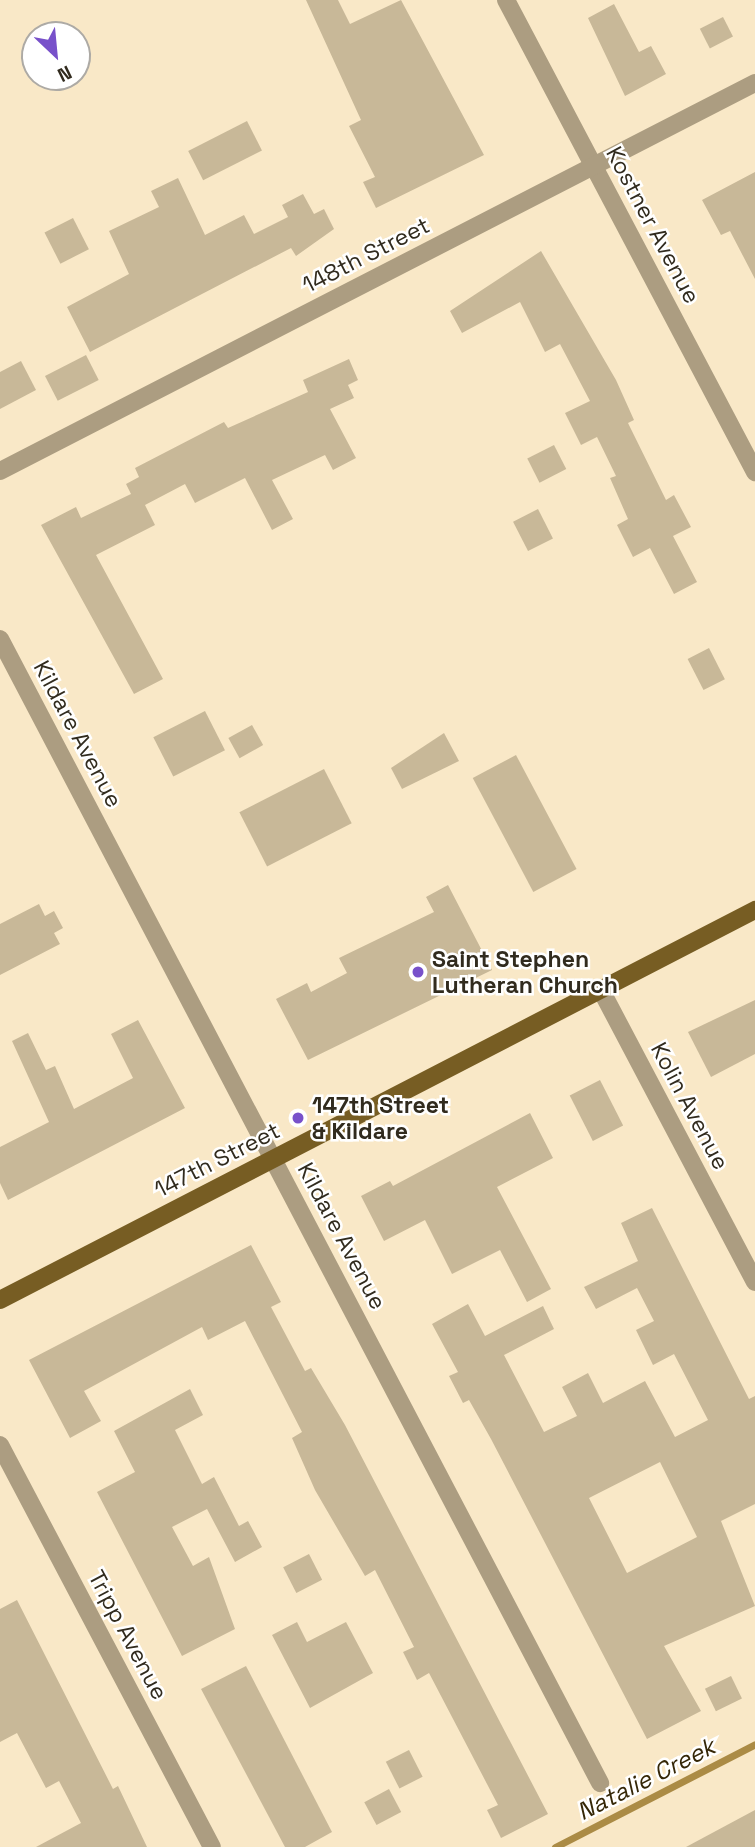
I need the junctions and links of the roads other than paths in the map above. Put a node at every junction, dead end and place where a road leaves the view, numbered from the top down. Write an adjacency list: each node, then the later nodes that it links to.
1 (506, 0): 3 (street, Kostner Avenue)
2 (755, 83): 3 (street, 148th Street)
3 (594, 166): 4 (street, 148th Street); 5 (street, Kostner Avenue)
4 (0, 471)
5 (755, 472)
6 (0, 639): 9 (street, Kildare Avenue)
7 (755, 911): 8 (main road, 147th Street)
8 (601, 990): 9 (main road, 147th Street); 10 (street, Kolin Avenue)
9 (274, 1158): 11 (main road, 147th Street); 13 (street, Kildare Avenue)
10 (755, 1282)
11 (0, 1300)
12 (0, 1445): 14 (street, Tripp Avenue)
13 (600, 1783)
14 (212, 1847)

